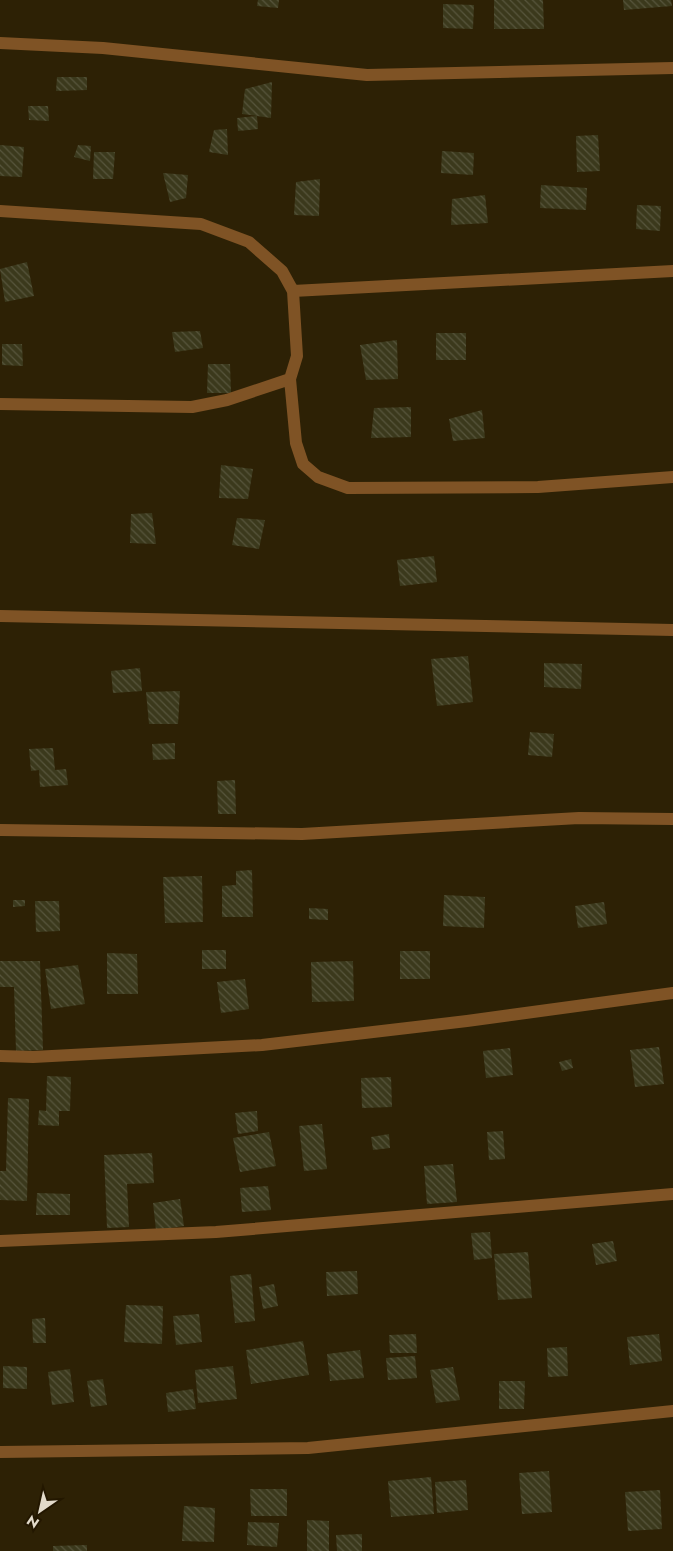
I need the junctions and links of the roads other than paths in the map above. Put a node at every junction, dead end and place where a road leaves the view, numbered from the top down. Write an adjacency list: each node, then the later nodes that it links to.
1 (0, 43): 2 (street)
2 (673, 68)
3 (0, 211): 5 (street)
4 (673, 270): 5 (street)
5 (293, 291): 6 (street)
6 (290, 379): 7 (street); 8 (street)
7 (0, 404)
8 (673, 477)
9 (0, 616): 10 (street)
10 (673, 630)
11 (673, 819): 12 (street)
12 (0, 830)
13 (673, 993): 14 (street)
14 (0, 1056)
15 (673, 1194): 16 (street)
16 (0, 1241)
17 (673, 1411): 18 (street)
18 (0, 1452)

